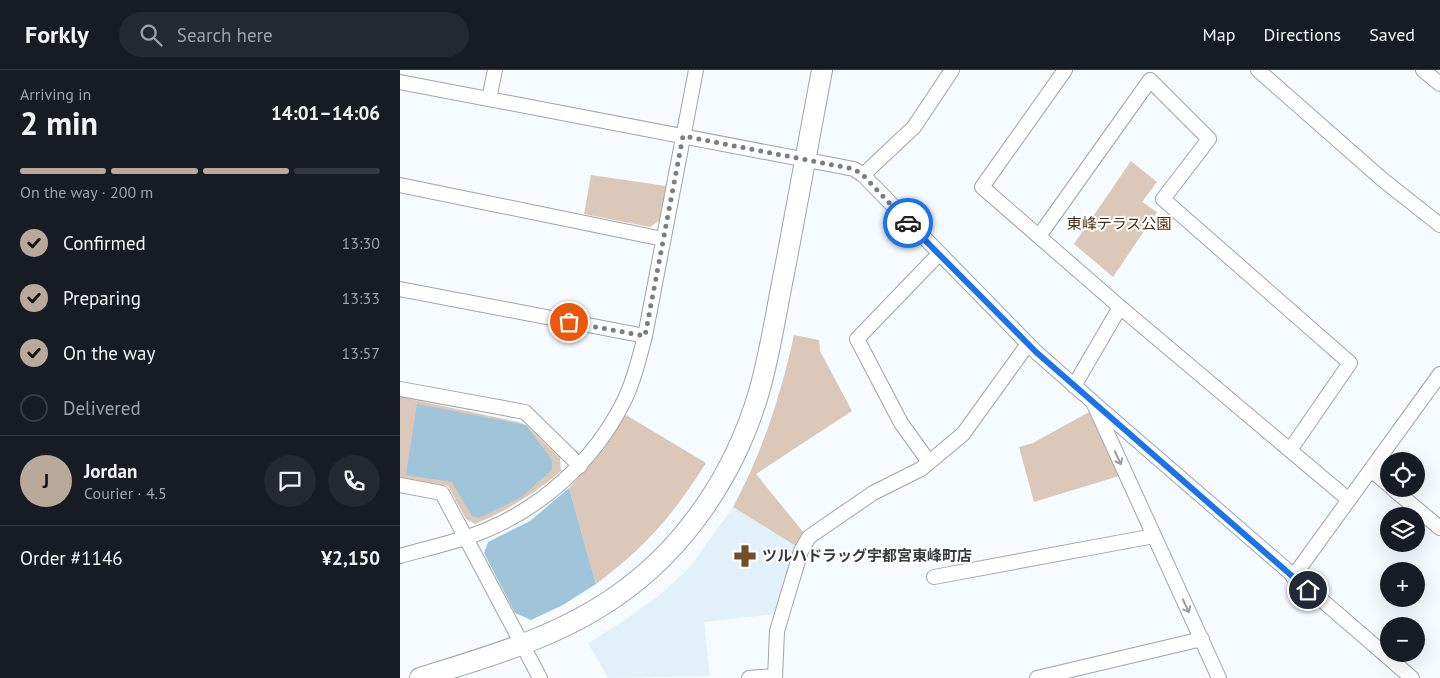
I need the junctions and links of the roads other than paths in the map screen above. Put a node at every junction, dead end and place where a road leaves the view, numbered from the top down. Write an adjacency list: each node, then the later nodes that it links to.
1 (495, 70): 10 (street)
2 (696, 70): 11 (street)
3 (822, 70): 12 (street)
4 (952, 70): 13 (street)
5 (1065, 70): 16 (street)
6 (1258, 70): 15 (street)
7 (1422, 70): 9 (street)
8 (400, 82): 10 (street)
9 (1440, 84)
10 (489, 99): 11 (street)
11 (683, 136): 12 (street); 17 (street)
12 (805, 160): 13 (street); 42 (street)
13 (863, 175): 18 (street)
14 (400, 186): 17 (street)
15 (1440, 225)
16 (1039, 236): 20 (street); 27 (street)
17 (663, 239): 21 (street)
18 (938, 255): 22 (street); 28 (street)
19 (400, 289): 21 (street)
20 (1120, 307): 24 (street); 27 (street)
21 (645, 336): 29 (street)
22 (1028, 344): 24 (street); 28 (street)
23 (1440, 374): 30 (street)
24 (1074, 386): 26 (street)
25 (400, 388): 29 (street)
26 (1095, 408): 36 (street, one-way to 36); 40 (street)
27 (1290, 450): 34 (street)
28 (929, 462): 43 (street)
29 (580, 466): 37 (street)
30 (1371, 470): 31 (street); 34 (street)
31 (1380, 478)
32 (400, 485): 37 (street)
33 (1403, 497): 35 (street)
34 (1349, 500): 40 (street)
35 (1440, 528)
36 (1154, 536): 39 (street); 41 (street, one-way to 41)
37 (467, 537): 38 (street); 42 (street)
38 (400, 556)
39 (934, 577)
40 (1293, 577): 49 (street)
41 (1202, 639): 47 (street); 48 (street)
42 (522, 646): 44 (street); 45 (street)
43 (775, 677): 46 (street)
44 (420, 678)
45 (540, 678)
46 (749, 678)
47 (1036, 678)
48 (1219, 678)
49 (1412, 678)

